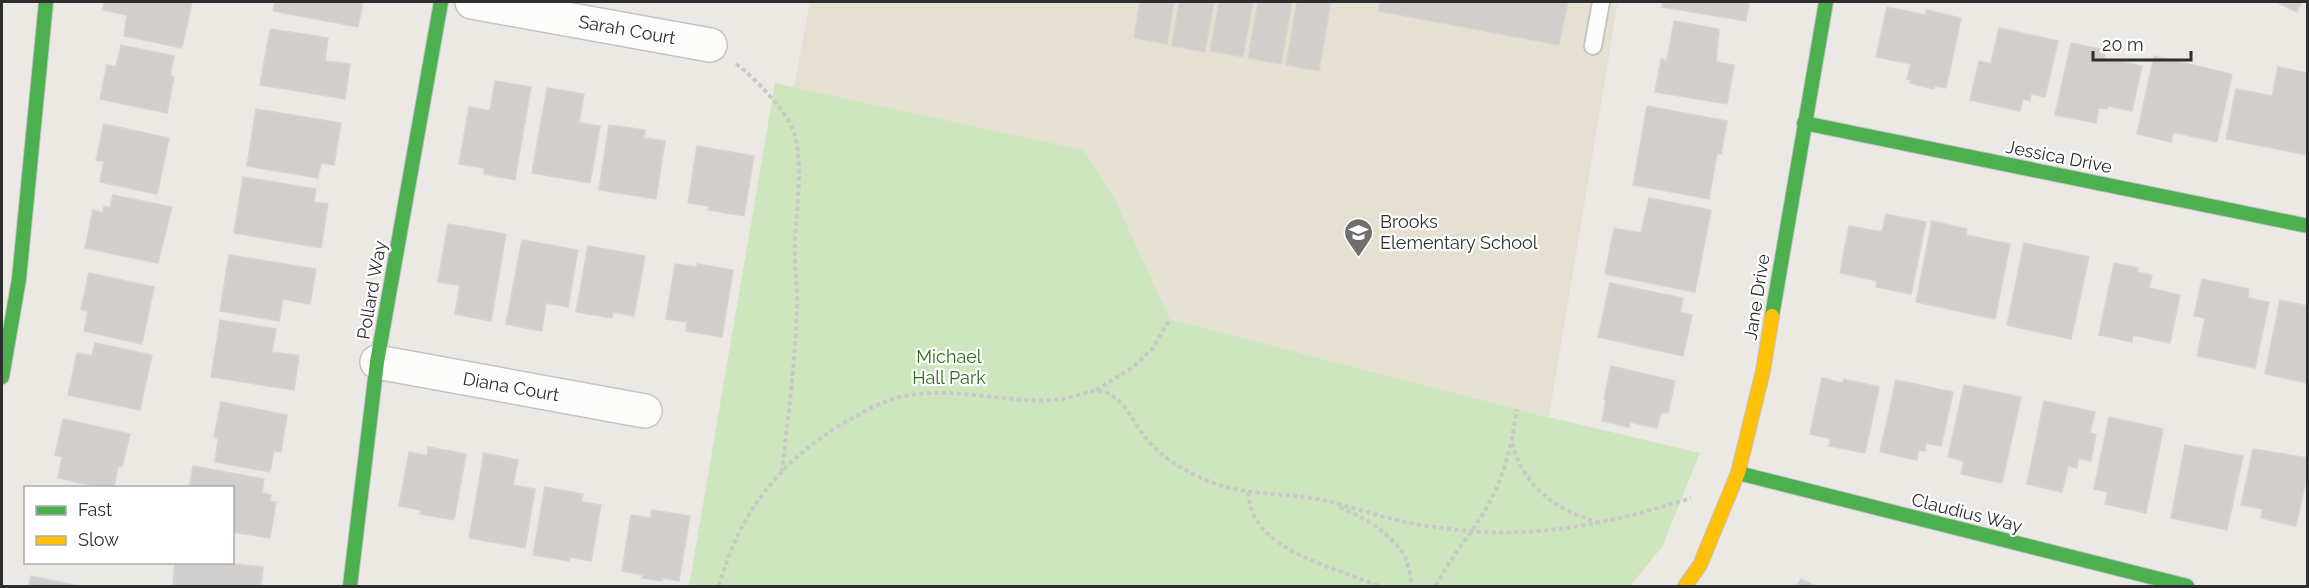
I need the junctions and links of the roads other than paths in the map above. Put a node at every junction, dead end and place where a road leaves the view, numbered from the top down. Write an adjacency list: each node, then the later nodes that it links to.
1 (46, 2): 10 (street)
2 (441, 2): 11 (street, Pollard Way)
3 (472, 2): 6 (street, Sarah Court)
4 (1600, 2): 7 (lane)
5 (1826, 2): 8 (street, Jane Drive)
6 (710, 45)
7 (1593, 46)
8 (1804, 123): 9 (street, Jessica Drive); 14 (street, Jane Drive)
9 (2307, 225)
10 (10, 277): 12 (street)
11 (377, 362): 13 (street, Diana Court); 15 (street, Pollard Way)
12 (2, 377)
13 (645, 411)
14 (1738, 473): 16 (street, Jane Drive); 17 (street, Claudius Way)
15 (350, 586)
16 (1685, 586)
17 (2187, 586)

